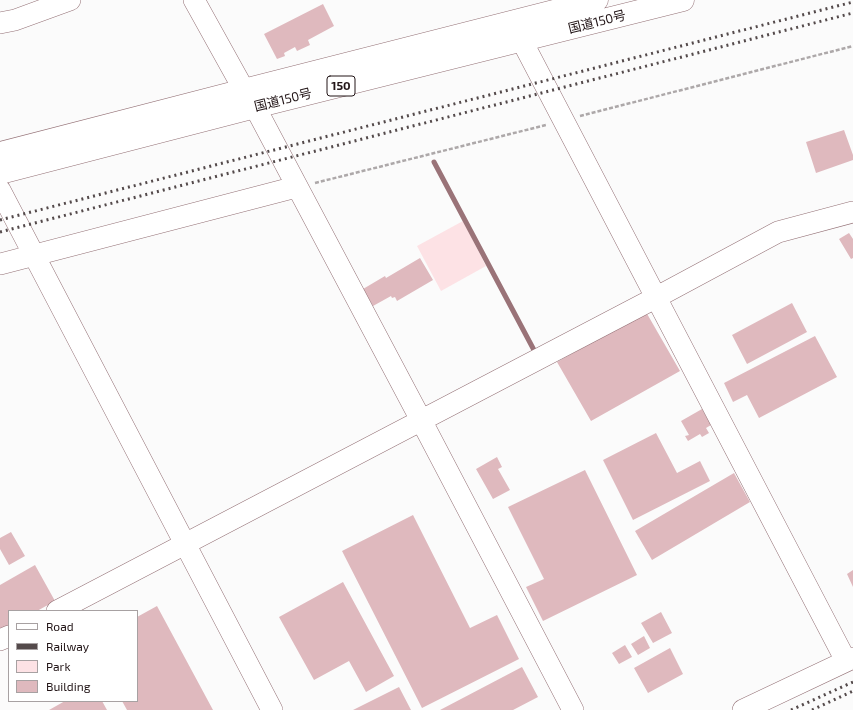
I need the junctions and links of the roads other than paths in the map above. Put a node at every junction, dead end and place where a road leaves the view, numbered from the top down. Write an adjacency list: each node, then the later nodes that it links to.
1 (70, 0): 5 (street)
2 (194, 0): 7 (street)
3 (597, 0): 7 (highway, 国道150号 / 150)
4 (683, 0): 6 (highway, 国道150号 / 150)
5 (0, 23)
6 (522, 41): 7 (highway, 国道150号 / 150); 15 (street)
7 (249, 98): 8 (highway, 国道150号 / 150); 9 (highway, 国道150号 / 150); 10 (street)
8 (0, 154)
9 (0, 173)
10 (296, 187): 13 (street); 16 (street)
11 (0, 190): 13 (street)
12 (853, 212): 15 (street)
13 (34, 255): 14 (street); 17 (street)
14 (0, 264)
15 (657, 297): 16 (street); 19 (street)
16 (421, 420): 17 (street); 21 (street)
17 (185, 544): 18 (street); 20 (street)
18 (58, 610)
19 (849, 659): 22 (street)
20 (272, 710)
21 (573, 710)
22 (743, 710)

